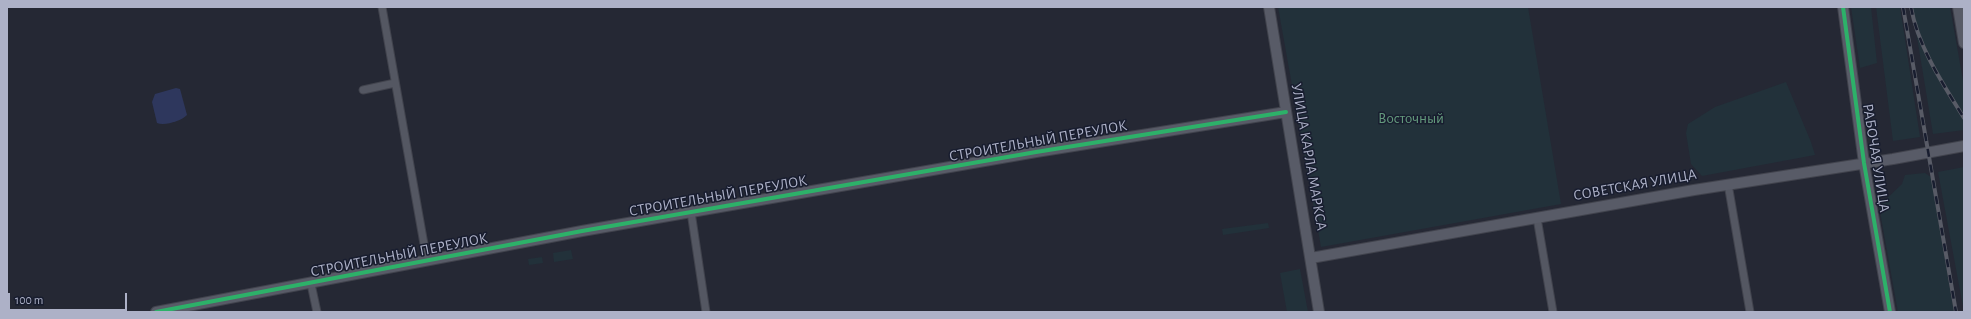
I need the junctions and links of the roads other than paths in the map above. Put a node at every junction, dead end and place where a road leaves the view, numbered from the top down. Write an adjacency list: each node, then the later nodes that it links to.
1 (382, 7): 6 (street)
2 (1269, 7): 8 (street, УЛИЦА КАРЛА МАРКСА)
3 (1843, 7): 10 (street, РАБОЧАЯ УЛИЦА)
4 (1958, 7): 5 (street)
5 (1964, 43)
6 (395, 83): 7 (street); 15 (street)
7 (363, 90)
8 (1286, 112): 12 (street, СТРОИТЕЛЬНЫЙ ПЕРЕУЛОК); 14 (street, УЛИЦА КАРЛА МАРКСА)
9 (1964, 146): 10 (street, СОВЕТСКАЯ УЛИЦА)
10 (1864, 163): 11 (street, СОВЕТСКАЯ УЛИЦА); 23 (street, РАБОЧАЯ УЛИЦА)
11 (1728, 184): 13 (street, СОВЕТСКАЯ УЛИЦА); 22 (street)
12 (691, 212): 15 (street, СТРОИТЕЛЬНЫЙ ПЕРЕУЛОК); 19 (street)
13 (1537, 218): 14 (street, СОВЕТСКАЯ УЛИЦА); 21 (street)
14 (1311, 258): 20 (street, УЛИЦА КАРЛА МАРКСА)
15 (427, 262): 16 (street, СТРОИТЕЛЬНЫЙ ПЕРЕУЛОК)
16 (310, 284): 17 (street, СТРОИТЕЛЬНЫЙ ПЕРЕУЛОК); 18 (street)
17 (156, 312)
18 (317, 312)
19 (706, 312)
20 (1319, 312)
21 (1553, 312)
22 (1750, 312)
23 (1890, 312)

